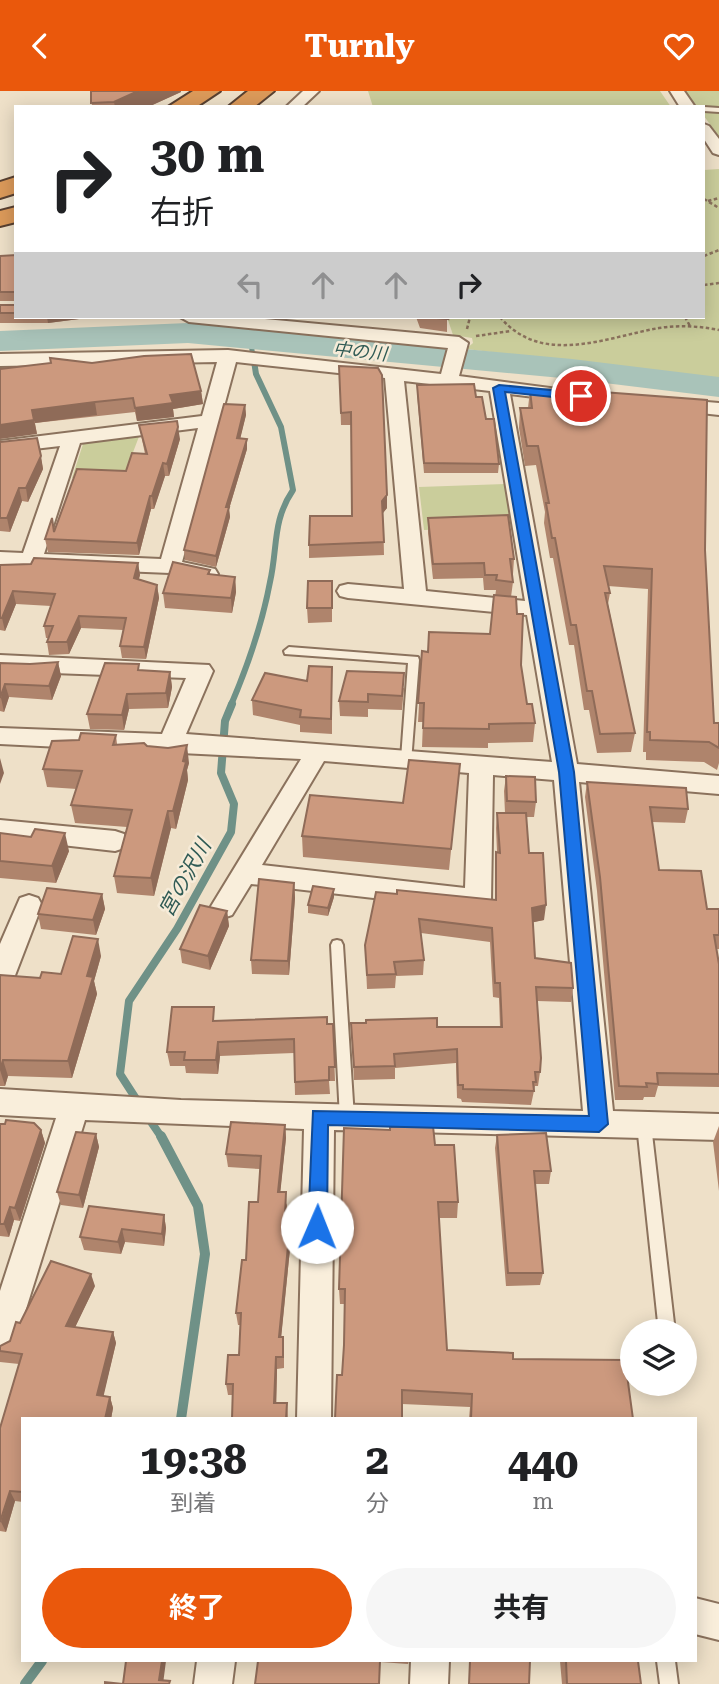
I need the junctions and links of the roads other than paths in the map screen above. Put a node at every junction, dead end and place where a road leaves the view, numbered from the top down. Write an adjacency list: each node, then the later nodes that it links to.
1 (236, 91): 5 (highway)
2 (263, 91): 7 (highway)
3 (289, 91): 8 (highway)
4 (312, 91): 9 (street)
5 (207, 98): 6 (highway)
6 (185, 105)
7 (242, 105)
8 (271, 105)
9 (295, 105)
10 (705, 130): 11 (street)
11 (719, 150)
12 (229, 319): 13 (street)
13 (289, 322): 17 (street)
14 (231, 356): 15 (street); 16 (street); 22 (street)
15 (0, 360)
16 (394, 375): 17 (street); 30 (street)
17 (449, 377): 18 (street)
18 (499, 388): 19 (street); 31 (street)
19 (581, 396)
20 (650, 403): 21 (street)
21 (719, 409)
22 (209, 421): 23 (street); 27 (street)
23 (72, 438): 24 (street); 26 (street)
24 (0, 447)
25 (0, 559): 26 (street)
26 (31, 560): 27 (street)
27 (170, 566): 28 (street)
28 (226, 578)
29 (348, 591): 30 (street)
30 (416, 598): 31 (street)
31 (538, 608): 39 (street)
32 (289, 651): 37 (lane)
33 (0, 663): 35 (street)
34 (0, 736): 35 (street)
35 (182, 744): 36 (street)
36 (318, 751): 37 (street); 43 (street)
37 (407, 759): 38 (street)
38 (481, 765): 39 (street); 43 (street)
39 (566, 772): 40 (street); 52 (street)
40 (719, 785)
41 (0, 829): 42 (street)
42 (115, 841)
43 (244, 873): 45 (street)
44 (29, 905): 47 (street)
45 (223, 908)
46 (337, 945): 51 (lane)
47 (0, 978)
48 (0, 1102): 49 (street)
49 (74, 1108): 50 (street); 56 (street)
50 (111, 1110): 51 (street)
51 (333, 1117): 52 (street); 57 (street)
52 (599, 1124): 53 (street)
53 (644, 1125): 54 (street); 55 (lane)
54 (719, 1127)
55 (666, 1319)
56 (0, 1341)
57 (314, 1417)
58 (697, 1616): 59 (street)
59 (719, 1622)
60 (216, 1662): 63 (street)
61 (430, 1662): 64 (street)
62 (666, 1662): 65 (lane)
63 (213, 1684)
64 (429, 1684)
65 (669, 1684)

